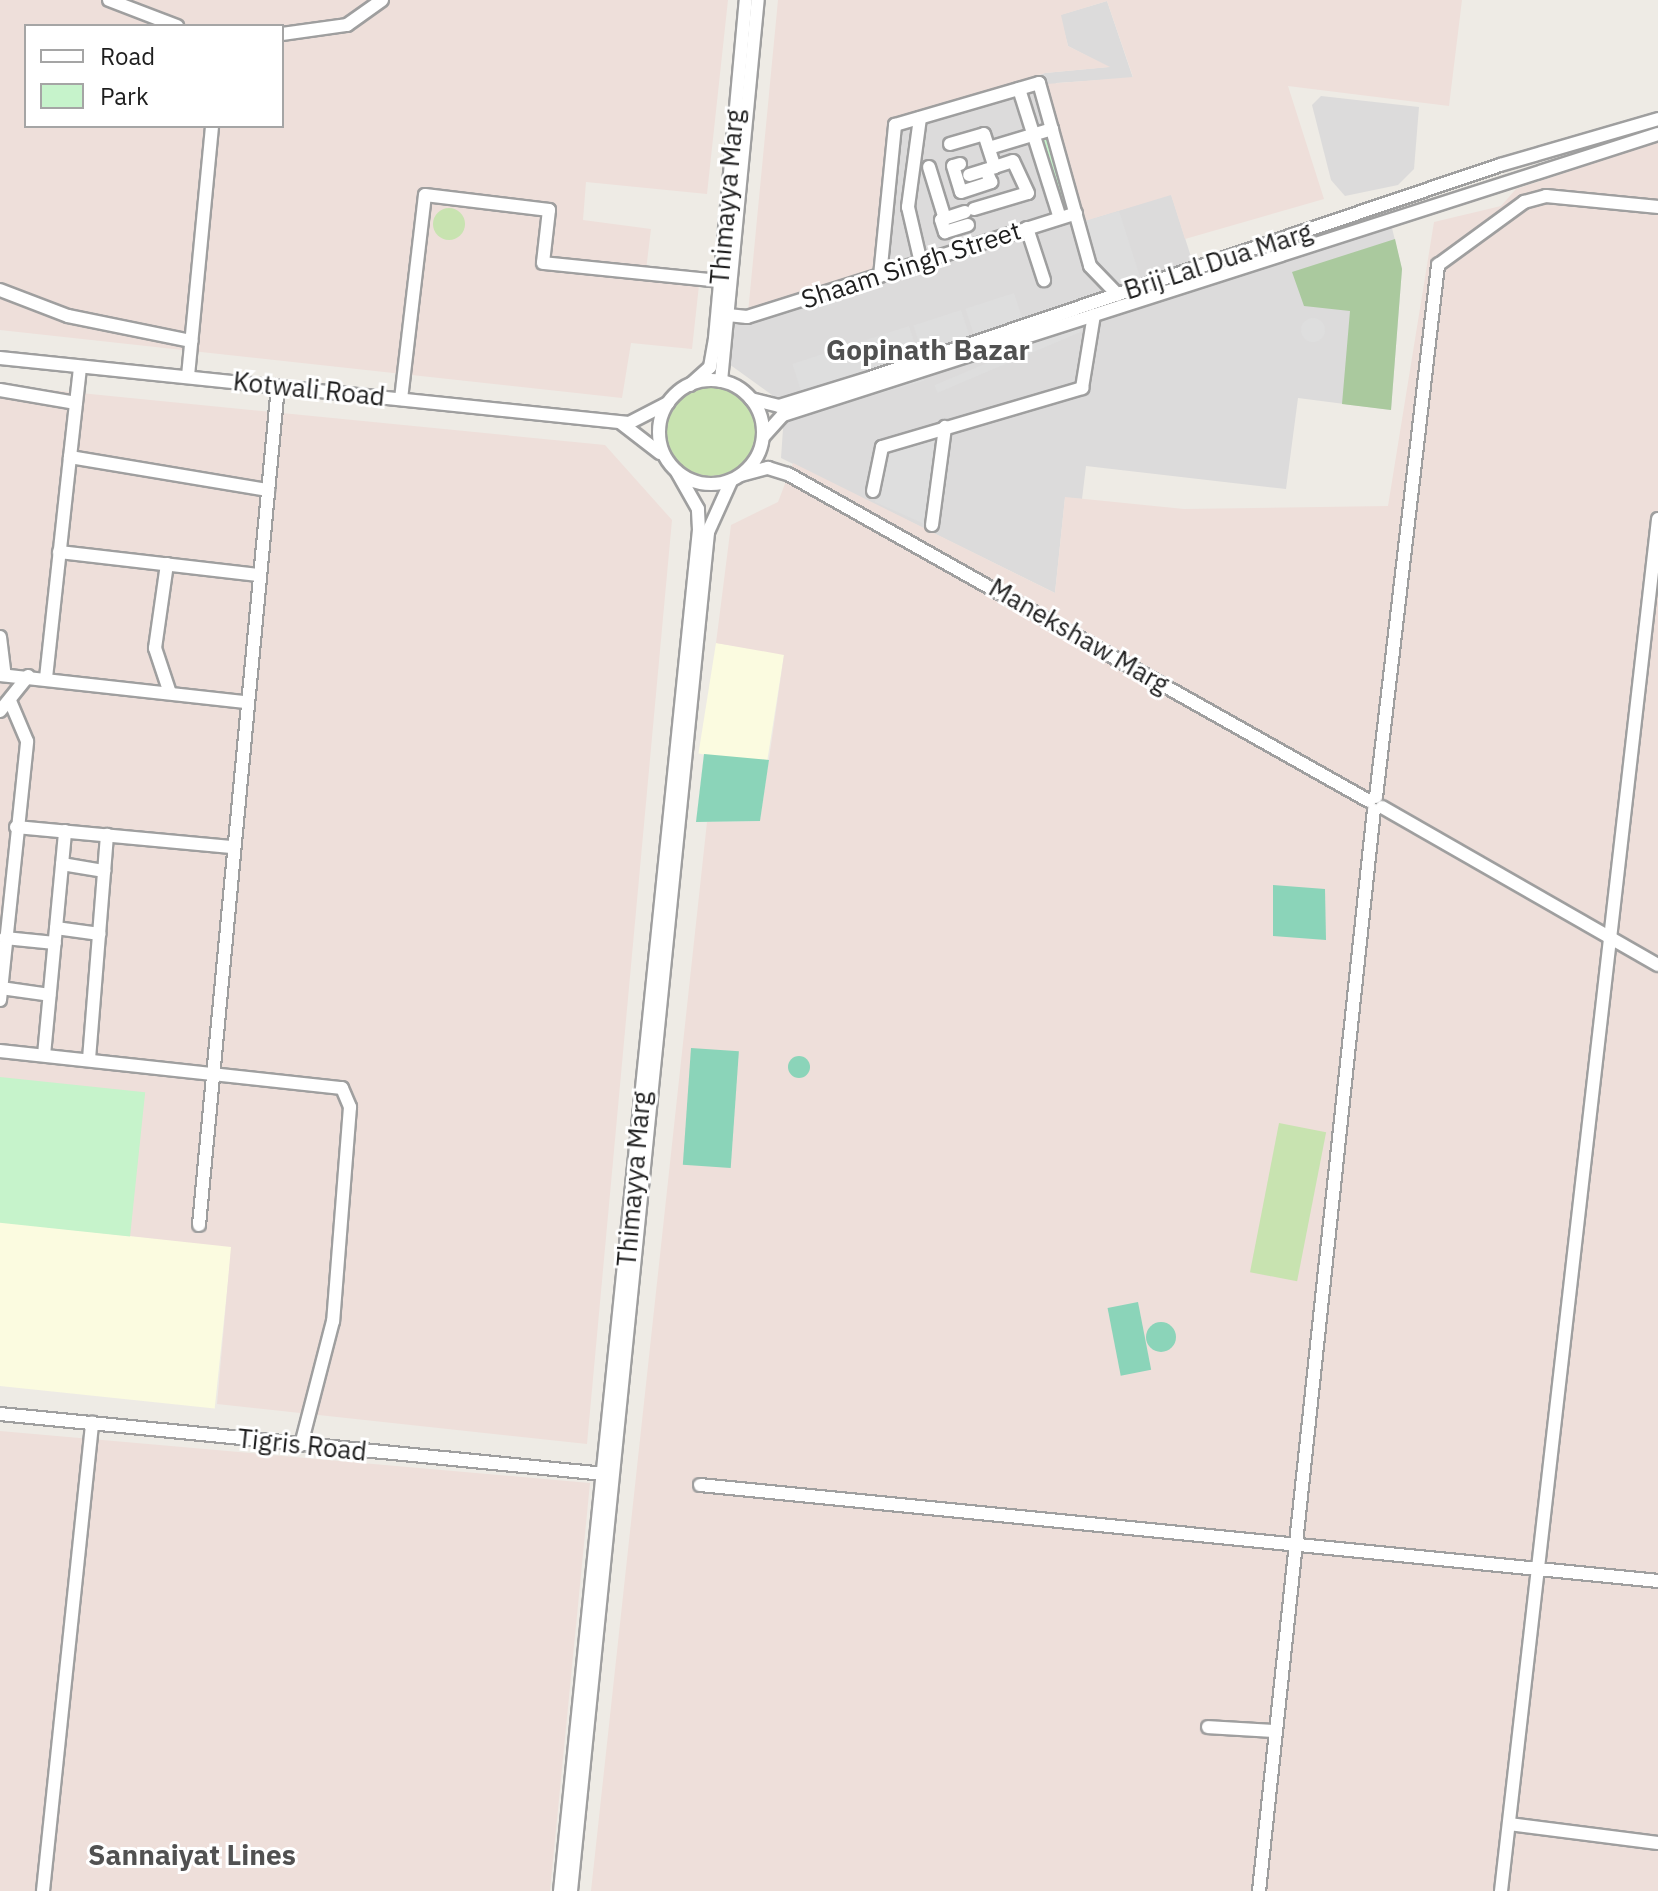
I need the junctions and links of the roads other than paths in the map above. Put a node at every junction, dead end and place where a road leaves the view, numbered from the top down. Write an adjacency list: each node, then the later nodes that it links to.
1 (109, 0): 5 (street)
2 (382, 0): 6 (street)
3 (746, 0): 27 (street, Thimayya Marg)
4 (758, 0): 30 (street, Thimayya Marg)
5 (172, 24)
6 (284, 34)
7 (1019, 89): 8 (street); 11 (street); 12 (street)
8 (920, 118): 24 (street); 25 (street)
9 (1658, 119): 29 (street, Brij Lal Dua Marg)
10 (212, 128): 32 (street)
11 (1052, 129): 12 (street); 21 (street)
12 (1033, 134): 15 (street); 22 (street)
13 (1658, 134): 31 (street, Brij Lal Dua Marg)
14 (950, 144): 15 (street)
15 (989, 148): 18 (street)
16 (960, 164): 18 (street)
17 (929, 167): 18 (street)
18 (991, 168): 19 (street)
19 (969, 175)
20 (1658, 207): 67 (street)
21 (1076, 213): 22 (street, Shaam Singh Street); 29 (street)
22 (1060, 218): 23 (street, Shaam Singh Street)
23 (1027, 228): 24 (street, Shaam Singh Street); 26 (street)
24 (921, 263): 25 (street, Shaam Singh Street)
25 (880, 276): 30 (street, Shaam Singh Street)
26 (1044, 280)
27 (720, 281): 37 (street, Thimayya Marg); 40 (street)
28 (0, 290): 32 (street)
29 (1118, 295): 44 (street, Brij Lal Dua Marg)
30 (728, 315): 36 (street, Thimayya Marg)
31 (1094, 315): 44 (street, Brij Lal Dua Marg); 46 (street)
32 (191, 341): 35 (street)
33 (0, 358): 34 (street, Kotwali Road)
34 (80, 368): 35 (street, Kotwali Road); 42 (street)
35 (188, 376): 38 (street, Kotwali Road)
36 (721, 381): 37 (street); 41 (street)
37 (690, 385): 43 (street)
38 (278, 386): 40 (street, Kotwali Road); 52 (street)
39 (0, 390): 42 (street)
40 (401, 399): 45 (street, Kotwali Road)
41 (751, 399): 44 (street); 47 (street)
42 (76, 403): 48 (street)
43 (668, 403): 45 (street); 49 (street)
44 (781, 410): 47 (street)
45 (619, 422): 49 (street)
46 (945, 427): 53 (street); 55 (street)
47 (762, 441): 50 (street, Manekshaw Marg); 51 (street)
48 (70, 457): 52 (street); 56 (street)
49 (673, 468): 51 (street); 85 (street, Thimayya Marg)
50 (788, 474): 51 (street, Manekshaw Marg); 67 (street, Manekshaw Marg)
51 (736, 478): 85 (street, Thimayya Marg)
52 (268, 490): 58 (street)
53 (873, 491)
54 (1658, 519): 78 (street)
55 (932, 525)
56 (59, 552): 57 (street); 62 (street)
57 (167, 564): 58 (street); 63 (street)
58 (259, 575): 65 (street)
59 (0, 637): 60 (street)
60 (3, 675): 61 (street)
61 (28, 676): 62 (street); 64 (street)
62 (46, 678): 63 (street)
63 (170, 693): 65 (street)
64 (10, 701): 66 (street); 68 (street)
65 (246, 702): 71 (street)
66 (0, 711)
67 (1375, 804): 78 (street, Manekshaw Marg); 96 (street)
68 (16, 827): 69 (street); 74 (street)
69 (65, 831): 70 (street); 72 (street)
70 (107, 835): 71 (street); 73 (street)
71 (231, 847): 89 (street)
72 (62, 864): 73 (street); 75 (street)
73 (104, 871): 76 (street)
74 (5, 877): 77 (street)
75 (56, 928): 76 (street); 79 (street)
76 (100, 934): 88 (street)
77 (5, 938): 79 (street); 80 (street)
78 (1610, 939): 81 (street, Manekshaw Marg); 97 (street)
79 (55, 943): 83 (street)
80 (2, 961): 82 (street)
81 (1658, 965)
82 (1, 988): 83 (street); 84 (street)
83 (50, 995): 87 (street)
84 (0, 1000)
85 (653, 1004): 94 (street, Thimayya Marg); 105 (street, Thimayya Marg)
86 (0, 1051): 87 (street)
87 (44, 1055): 88 (street)
88 (89, 1059): 89 (street)
89 (212, 1070): 90 (street); 93 (street)
90 (199, 1225)
91 (0, 1414): 92 (street, Tigris Road)
92 (92, 1423): 93 (street, Tigris Road); 103 (street)
93 (301, 1445): 94 (street, Tigris Road)
94 (604, 1474): 104 (street, Thimayya Marg)
95 (700, 1485): 96 (street)
96 (1298, 1543): 97 (street); 100 (street)
97 (1541, 1568): 98 (street); 101 (street)
98 (1658, 1581)
99 (1208, 1727): 100 (street)
100 (1276, 1731): 106 (street)
101 (1509, 1824): 102 (street); 107 (street)
102 (1658, 1843)
103 (43, 1891)
104 (560, 1891)
105 (571, 1891)
106 (1259, 1891)
107 (1501, 1891)

